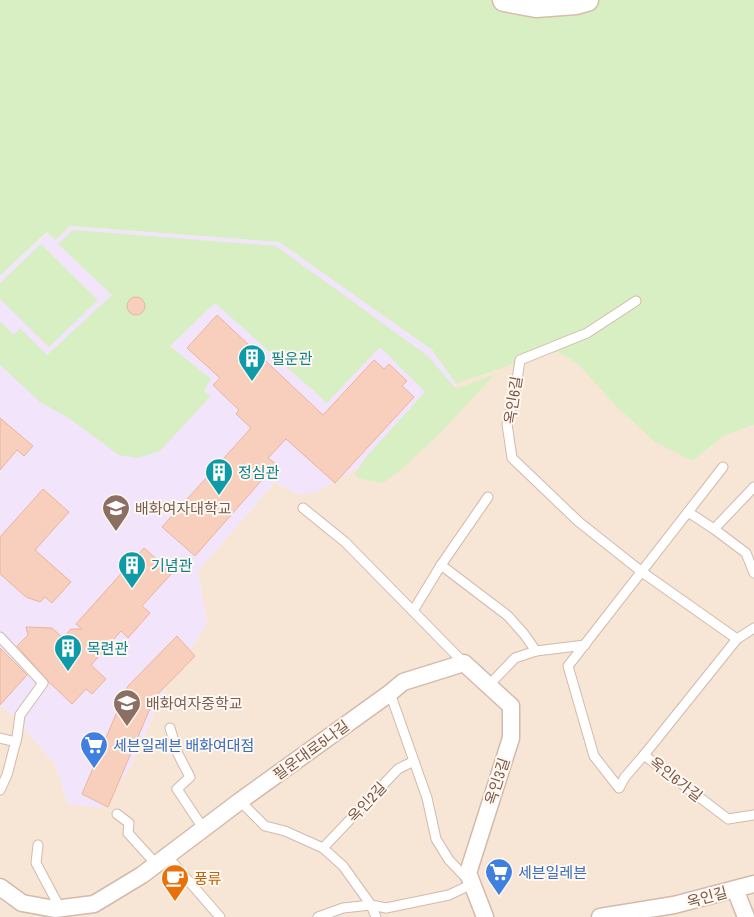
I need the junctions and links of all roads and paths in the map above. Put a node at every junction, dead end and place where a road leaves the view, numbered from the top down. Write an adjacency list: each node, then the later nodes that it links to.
1 (504, 0): 2 (street)
2 (587, 0)
3 (636, 301): 11 (lane, 옥인6길)
4 (723, 467): 8 (lane)
5 (754, 487): 9 (lane)
6 (488, 496): 10 (lane)
7 (303, 508): 13 (lane, 옥인3길)
8 (688, 512): 9 (lane); 11 (lane)
9 (714, 530): 12 (lane)
10 (442, 565): 13 (lane); 18 (lane)
11 (642, 572): 16 (lane, 옥인6길); 17 (lane, 옥인6가길)
12 (754, 573)
13 (413, 611): 19 (lane, 옥인3길)
14 (754, 628): 16 (lane)
15 (0, 637): 24 (lane)
16 (737, 639): 25 (lane)
17 (585, 645): 18 (lane); 25 (lane, 옥인6가길)
18 (536, 651): 20 (lane)
19 (464, 663): 20 (street, 옥인3길); 21 (street, 필운대로5나길)
20 (489, 684): 35 (street, 옥인3길)
21 (390, 693): 26 (lane, 옥인3길); 28 (street, 필운대로5나길)
22 (170, 728): 31 (lane)
23 (0, 738): 24 (lane)
24 (16, 742): 27 (lane)
25 (644, 755): 30 (lane, 옥인6가길)
26 (414, 761): 33 (lane, 옥인2길); 35 (lane, 옥인3길)
27 (0, 789)
28 (240, 801): 31 (street, 필운대로5나길); 33 (lane)
29 (117, 814): 34 (lane)
30 (754, 815)
31 (203, 828): 34 (street, 필운대로5나길)
32 (38, 845): 40 (lane)
33 (323, 848): 39 (lane)
34 (161, 860): 40 (street, 필운대로5나길); 42 (lane)
35 (472, 884): 39 (lane); 45 (street, 옥인3길)
36 (754, 884): 38 (street, 옥인길)
37 (0, 887): 40 (street, 필운대로5나길)
38 (734, 890): 41 (street, 옥인길); 47 (street)
39 (371, 905): 43 (lane); 44 (lane)
40 (60, 908)
41 (626, 915): 46 (street, 옥인길)
42 (220, 917)
43 (318, 917)
44 (376, 917)
45 (485, 917)
46 (600, 917)
47 (746, 917)

